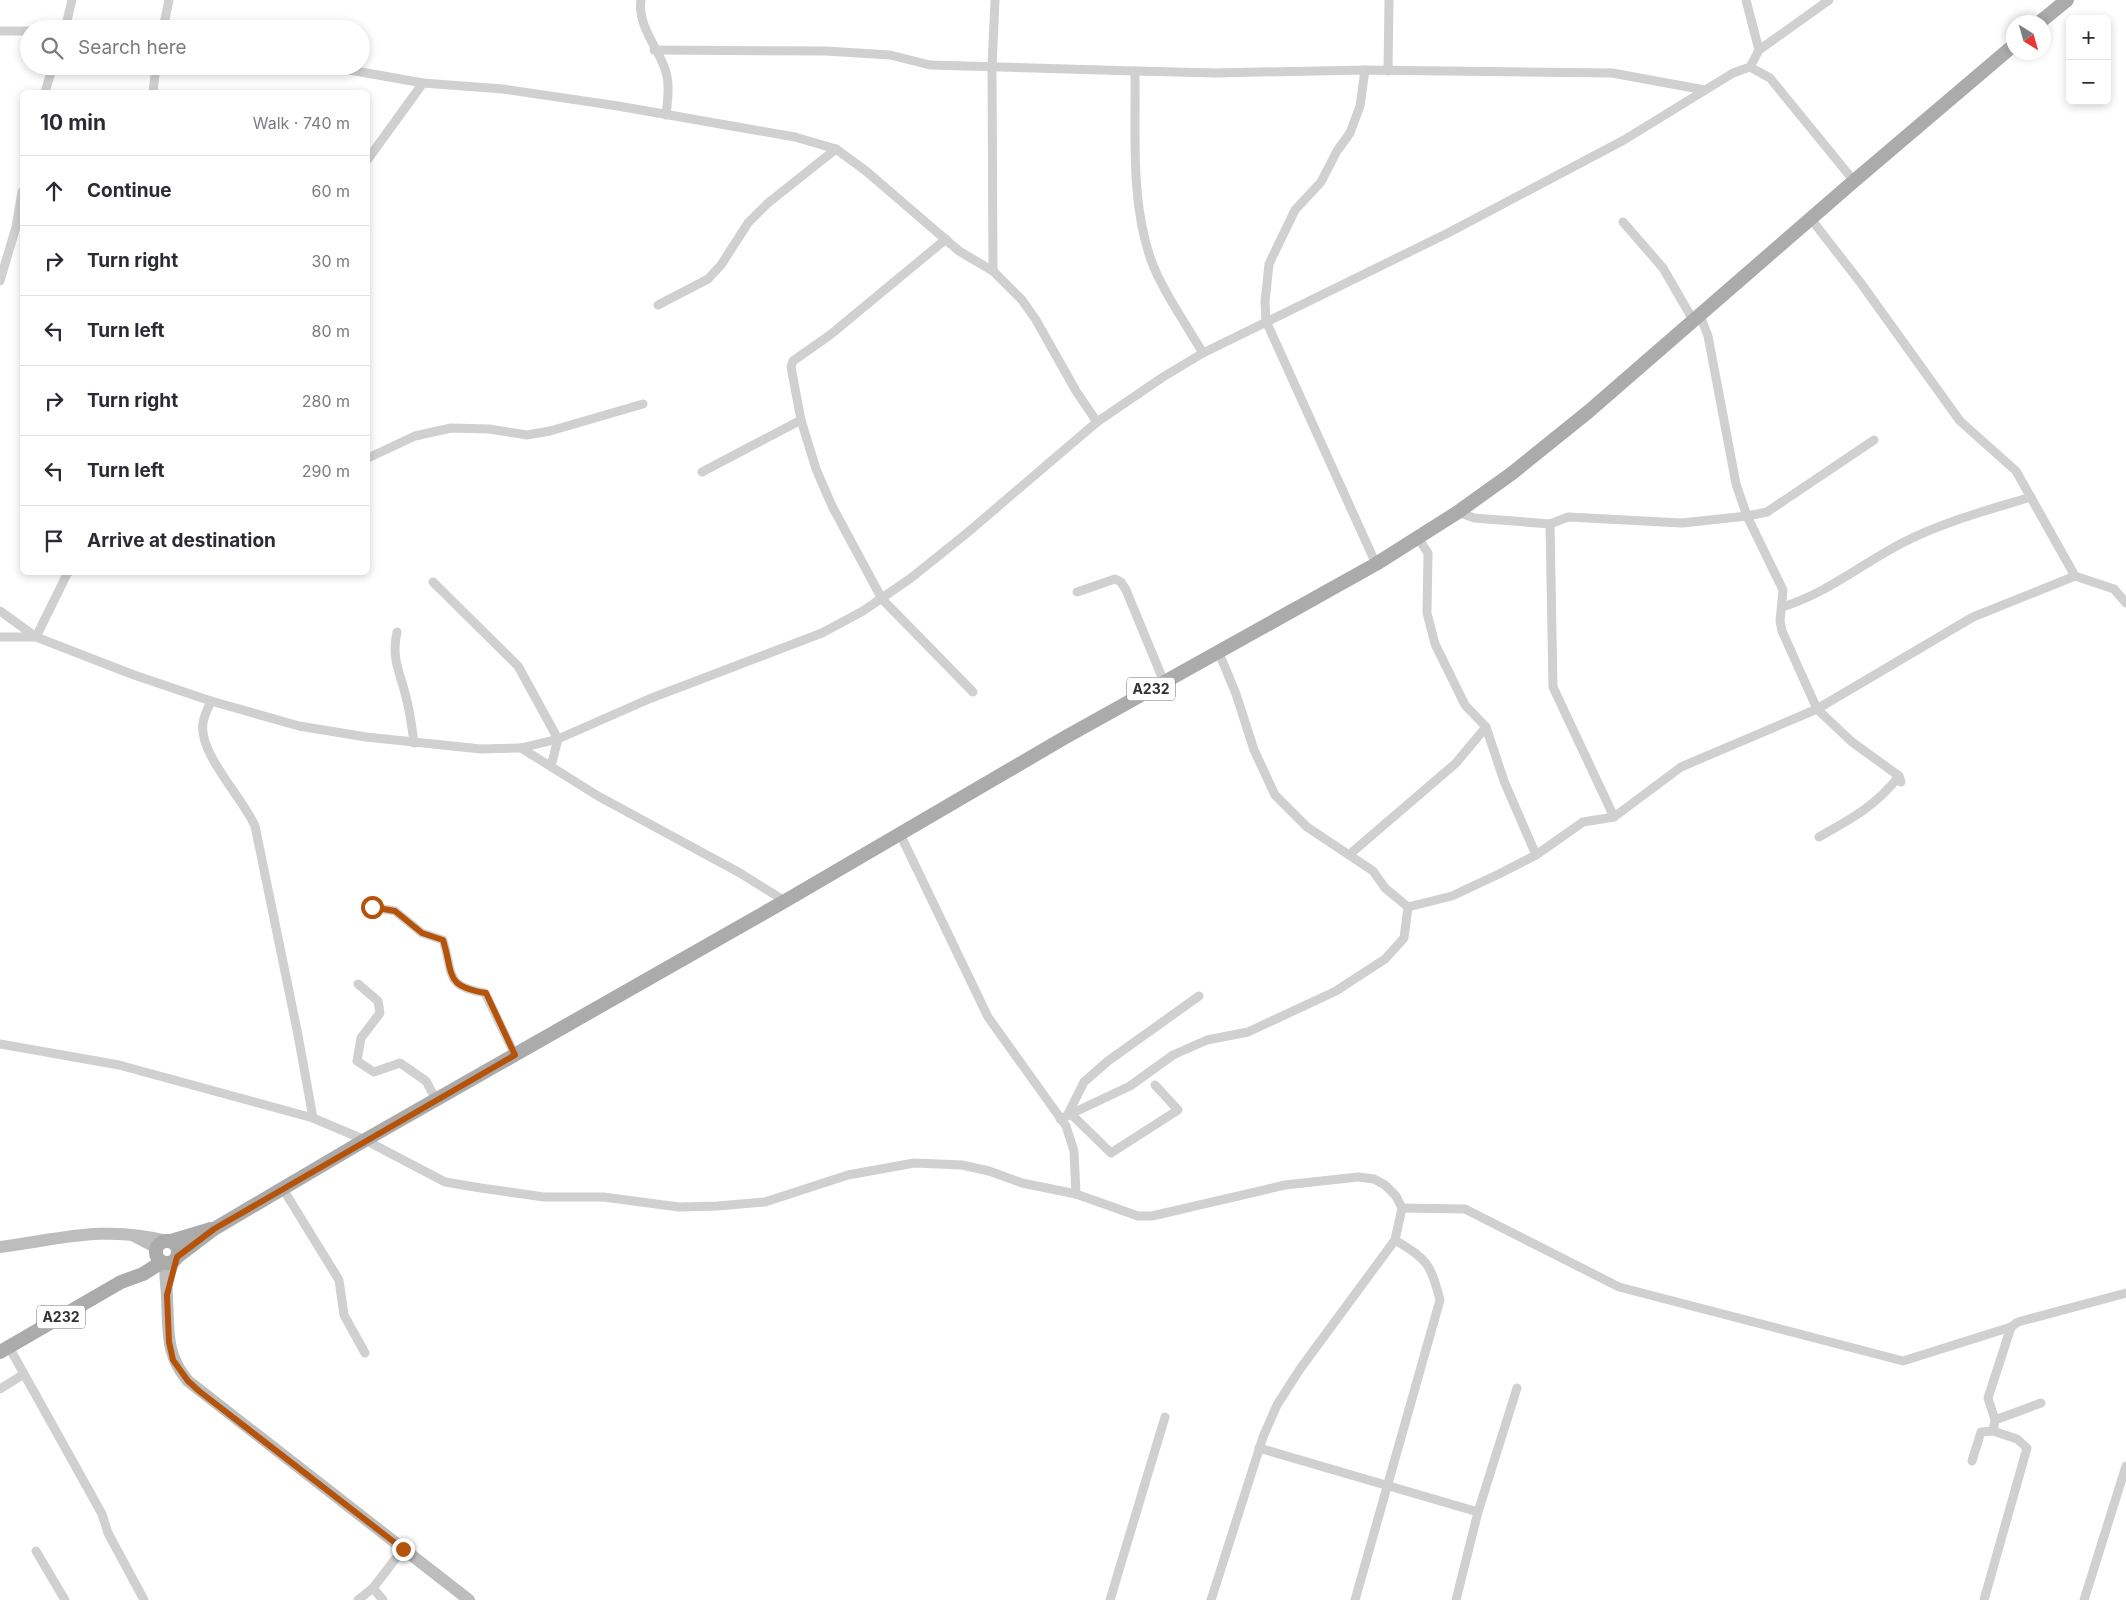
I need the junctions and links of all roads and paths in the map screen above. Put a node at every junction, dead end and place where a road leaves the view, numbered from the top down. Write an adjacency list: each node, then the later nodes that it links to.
1 (72, 0): 10 (street)
2 (169, 0): 11 (street)
3 (641, 0): 14 (street)
4 (995, 0): 18 (street)
5 (1389, 0): 21 (street)
6 (1746, 0): 15 (street)
7 (1830, 0): 15 (street)
8 (2067, 0): 9 (main road)
9 (2049, 15)
10 (67, 20)
11 (165, 20)
12 (0, 31): 13 (street)
13 (20, 31)
14 (654, 50): 18 (street); 29 (street)
15 (1759, 50): 17 (street)
16 (2006, 53): 32 (main road, A232)
17 (1750, 67): 28 (street); 32 (street)
18 (992, 68): 20 (street); 37 (street)
19 (1365, 70): 20 (street); 21 (street); 41 (street)
20 (1135, 71): 42 (street)
21 (1388, 71): 28 (street)
22 (370, 74): 25 (street)
23 (50, 75): 26 (street)
24 (155, 75): 27 (street)
25 (423, 83): 29 (street); 31 (street)
26 (46, 90)
27 (153, 90)
28 (1705, 90): 41 (street)
29 (666, 115): 30 (street)
30 (836, 149): 36 (street); 39 (street)
31 (370, 156)
32 (1854, 180): 34 (main road, A232)
33 (20, 204): 38 (street)
34 (1811, 219): 40 (main road, A232); 49 (street)
35 (1623, 222): 40 (street)
36 (946, 239): 37 (street); 44 (street)
37 (993, 271): 45 (street)
38 (0, 281)
39 (658, 305)
40 (1697, 317): 50 (main road, A232); 51 (street)
41 (1266, 321): 42 (street); 54 (street)
42 (1203, 353): 45 (street)
43 (643, 404): 47 (street)
44 (800, 420): 48 (street); 59 (street)
45 (1097, 422): 59 (street)
46 (1874, 440): 51 (street)
47 (370, 457)
48 (702, 472)
49 (2031, 497): 56 (street); 61 (street)
50 (1458, 512): 52 (street); 53 (main road, A232)
51 (1747, 516): 52 (street); 61 (street)
52 (1550, 524): 76 (street)
53 (1418, 538): 54 (main road, A232); 71 (street)
54 (1376, 564): 66 (main road, A232)
55 (67, 575): 65 (street)
56 (2075, 576): 60 (street); 70 (street)
57 (434, 582): 72 (street)
58 (1077, 592): 67 (street)
59 (882, 599): 68 (street); 72 (street)
60 (2126, 603)
61 (1782, 607): 70 (street)
62 (0, 611): 65 (street)
63 (397, 632): 73 (street)
64 (0, 637): 65 (street)
65 (36, 637): 69 (street)
66 (1219, 653): 67 (main road, A232); 79 (street)
67 (1164, 682): 77 (main road, A232)
68 (973, 692)
69 (211, 701): 73 (street); 91 (street)
70 (1817, 710): 76 (street); 78 (street)
71 (1486, 727): 79 (street); 80 (street)
72 (558, 739): 74 (street); 75 (street)
73 (414, 743): 74 (street)
74 (521, 748): 75 (street)
75 (551, 766): 81 (street)
76 (1614, 817): 80 (street)
77 (900, 834): 81 (main road, A232); 90 (street)
78 (1819, 837)
79 (1350, 854): 83 (street)
80 (1536, 855): 83 (street)
81 (785, 902): 87 (main road, A232)
82 (372, 907): 87 (street)
83 (1408, 907): 90 (street)
84 (358, 984): 89 (street)
85 (1199, 996): 90 (street)
86 (0, 1044): 91 (street)
87 (515, 1055): 89 (main road, A232)
88 (1155, 1085): 90 (street)
89 (436, 1100): 92 (main road, A232)
90 (1066, 1116): 94 (street)
91 (313, 1118): 92 (street)
92 (366, 1140): 93 (main road, A232); 94 (street)
93 (283, 1189): 98 (main road, A232); 102 (street)
94 (1076, 1194): 95 (street)
95 (1402, 1208): 96 (street); 100 (street)
96 (1395, 1240): 110 (street); 113 (street)
97 (0, 1247): 98 (main road)
98 (166, 1253): 101 (main road, A232); 115 (main road)
99 (2126, 1292): 100 (street)
100 (2011, 1327): 108 (street)
101 (4, 1350): 103 (street)
102 (365, 1353)
103 (24, 1374): 105 (street); 119 (street)
104 (1517, 1388): 114 (street)
105 (0, 1389)
106 (2041, 1403): 108 (street)
107 (1165, 1417): 123 (street)
108 (1995, 1420): 109 (street)
109 (1993, 1431): 111 (street); 127 (street)
110 (1259, 1448): 113 (street); 124 (street)
111 (1972, 1461)
112 (2126, 1466): 128 (street)
113 (1388, 1487): 114 (street); 125 (street)
114 (1478, 1512): 126 (street)
115 (403, 1549): 117 (street); 122 (main road)
116 (36, 1551): 118 (street)
117 (373, 1588): 120 (street); 121 (street)
118 (65, 1600)
119 (144, 1600)
120 (358, 1600)
121 (383, 1600)
122 (468, 1600)
123 (1110, 1600)
124 (1211, 1600)
125 (1355, 1600)
126 (1456, 1600)
127 (1984, 1600)
128 (2084, 1600)

